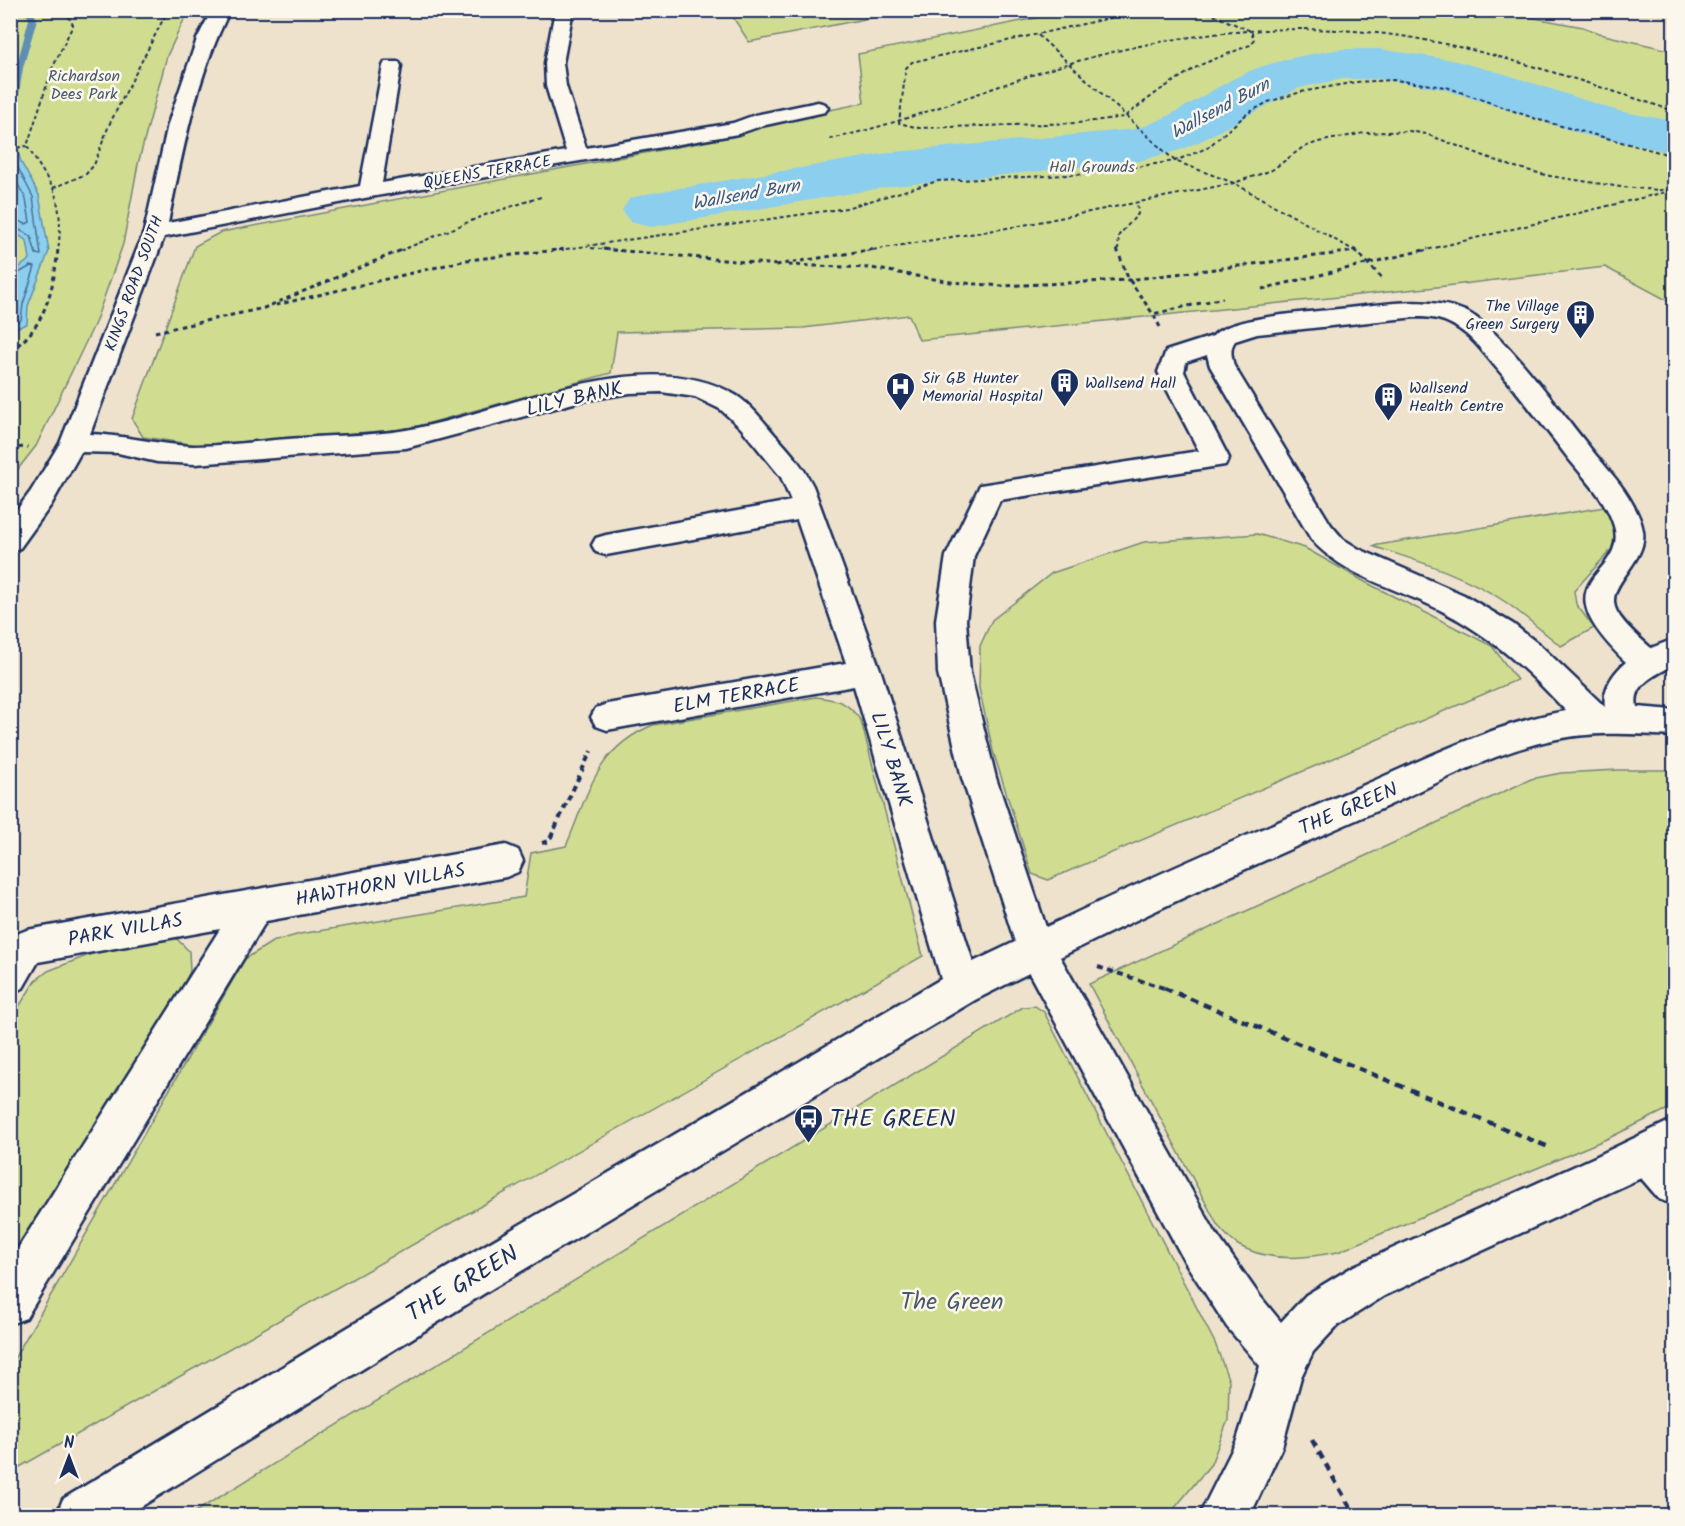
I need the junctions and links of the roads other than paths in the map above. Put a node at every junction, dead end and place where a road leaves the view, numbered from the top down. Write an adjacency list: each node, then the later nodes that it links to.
1 (221, 10): 7 (street, KINGS ROAD SOUTH)
2 (564, 10): 5 (street)
3 (392, 66): 6 (street)
4 (818, 108): 5 (street, QUEENS TERRACE)
5 (579, 155): 6 (street, QUEENS TERRACE)
6 (370, 191): 7 (street, QUEENS TERRACE)
7 (155, 232): 9 (street, KINGS ROAD SOUTH)
8 (1220, 342): 13 (street); 16 (street); 20 (street)
9 (73, 443): 10 (street, LILY BANK); 11 (street, KINGS ROAD SOUTH)
10 (807, 508): 12 (street); 14 (street, LILY BANK)
11 (10, 541)
12 (606, 545)
13 (1661, 658): 16 (street)
14 (866, 672): 15 (street, ELM TERRACE); 22 (street, LILY BANK)
15 (607, 717)
16 (1610, 720): 17 (street, THE GREEN); 20 (street, THE GREEN)
17 (1674, 723)
18 (506, 861): 19 (street, HAWTHORN VILLAS)
19 (255, 906): 21 (street, PARK VILLAS); 24 (street)
20 (1036, 950): 22 (street, THE GREEN); 25 (street)
21 (10, 975)
22 (962, 987): 26 (street, THE GREEN)
23 (1651, 1162): 25 (street)
24 (10, 1302)
25 (1280, 1369): 27 (street)
26 (80, 1515)
27 (1224, 1515)

